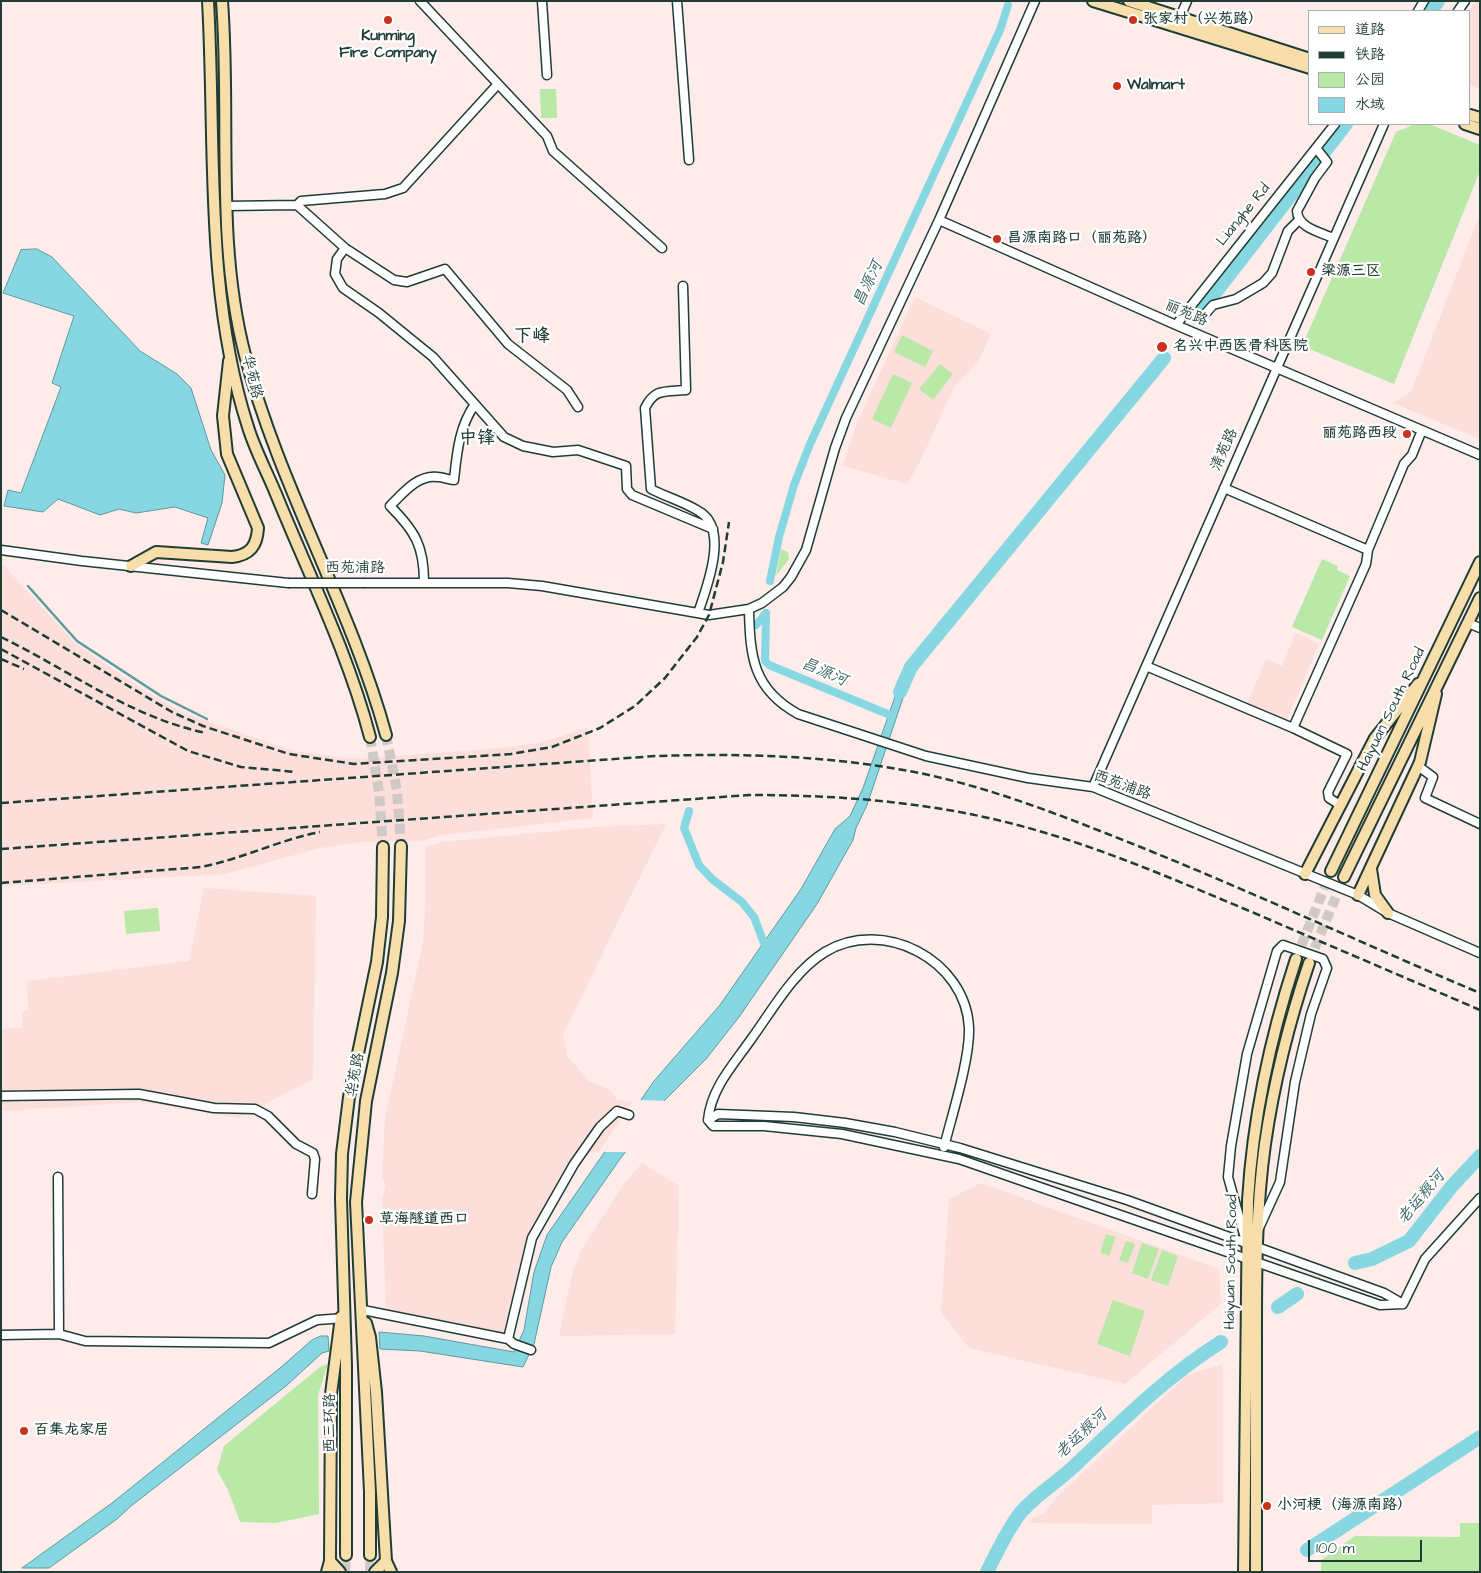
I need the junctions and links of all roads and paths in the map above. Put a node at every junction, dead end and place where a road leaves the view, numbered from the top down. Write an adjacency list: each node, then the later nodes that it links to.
1 (208, 1): 33 (main road, 华苑路)
2 (222, 1): 24 (main road, 华苑路)
3 (420, 1): 14 (street)
4 (542, 1): 13 (street)
5 (678, 1): 20 (street)
6 (1035, 1): 25 (street)
7 (1093, 1): 12 (main road)
8 (1129, 1): 10 (main road)
9 (1186, 1): 10 (street)
10 (1180, 17): 11 (main road)
11 (1308, 58)
12 (1308, 67)
13 (547, 75)
14 (498, 84): 23 (street); 29 (street)
15 (1334, 125): 19 (street, Lianghe Rd)
16 (1384, 125): 27 (street, 清苑路)
17 (1468, 125): 18 (main road)
18 (1480, 129)
19 (1316, 148): 21 (street, Lianghe Rd); 22 (street)
20 (689, 160)
21 (1304, 164): 22 (street); 32 (street, Lianghe Rd)
22 (1315, 178): 26 (street)
23 (297, 205): 24 (street); 28 (street)
24 (226, 206): 55 (main road, 华苑路)
25 (939, 220): 32 (street, 丽苑路); 47 (street)
26 (1299, 220): 27 (street); 31 (street)
27 (1333, 238): 34 (street, 清苑路)
28 (345, 248): 35 (street); 36 (street)
29 (662, 248)
30 (683, 286): 40 (street)
31 (1206, 313)
32 (1176, 325): 34 (street, 丽苑路)
33 (230, 353): 44 (main road); 56 (main road, 华苑路)
34 (1276, 368): 37 (street, 丽苑路); 39 (street, 清苑路)
35 (475, 404): 40 (street); 45 (street)
36 (578, 408)
37 (1422, 430): 38 (street, 丽苑路); 42 (street)
38 (1480, 455)
39 (1224, 488): 42 (street); 51 (street, 清苑路)
40 (713, 529): 48 (street)
41 (1, 550): 44 (street, 西苑浦路)
42 (1368, 550): 54 (street)
43 (1480, 562): 52 (main road, Haiyuan South Road)
44 (131, 566): 45 (street, 西苑浦路, bridge)
45 (424, 582): 48 (street, 西苑浦路)
46 (1480, 598): 49 (main road, Haiyuan South Road)
47 (749, 609): 48 (street, 西苑浦路); 58 (street, 西苑浦路)
48 (698, 612)
49 (1468, 622): 50 (street); 53 (main road, Haiyuan South Road)
50 (1480, 628)
51 (1146, 666): 54 (street); 58 (street, 清苑路)
52 (1429, 669): 59 (main road); 64 (main road, Haiyuan South Road)
53 (1441, 675): 57 (main road); 66 (main road, Haiyuan South Road)
54 (1294, 728): 59 (street)
55 (386, 735)
56 (370, 737)
57 (1418, 766): 60 (street); 63 (main road)
58 (1093, 787): 65 (street, 西苑浦路)
59 (1340, 805): 65 (main road)
60 (1480, 824)
61 (401, 846): 84 (main road, 华苑路)
62 (383, 847): 85 (main road, 华苑路)
63 (1371, 868): 67 (main road); 68 (main road)
64 (1331, 872)
65 (1305, 874): 67 (street, 西苑浦路)
66 (1344, 877)
67 (1358, 895): 68 (street, 西苑浦路)
68 (1388, 913): 69 (street, 西苑浦路)
69 (1480, 953)
70 (1296, 959): 81 (main road, Haiyuan South Road)
71 (1309, 963): 80 (main road, Haiyuan South Road)
72 (1, 1096): 78 (street)
73 (629, 1116): 88 (street)
74 (708, 1120): 75 (street); 75 (street); 76 (street)
75 (945, 1144): 76 (street); 81 (street)
76 (942, 1155): 82 (street)
77 (58, 1176): 86 (street)
78 (312, 1194)
79 (1480, 1198): 83 (street)
80 (1257, 1232): 81 (main road, Haiyuan South Road); 81 (street)
81 (1252, 1246): 82 (main road, Haiyuan South Road); 83 (street)
82 (1251, 1261): 83 (street); 97 (main road, Haiyuan South Road); 98 (main road, Haiyuan South Road)
83 (1403, 1304)
84 (362, 1310): 88 (street); 91 (main road); 92 (main road)
85 (343, 1318): 86 (street); 90 (main road, 西三环路); 93 (main road)
86 (59, 1334): 87 (street)
87 (1, 1335)
88 (511, 1342): 89 (street)
89 (531, 1350)
90 (346, 1555)
91 (370, 1555)
92 (384, 1567): 95 (main road); 96 (main road)
93 (329, 1568): 94 (main road)
94 (340, 1572)
95 (376, 1572)
96 (391, 1572)
97 (1244, 1572)
98 (1256, 1572)

